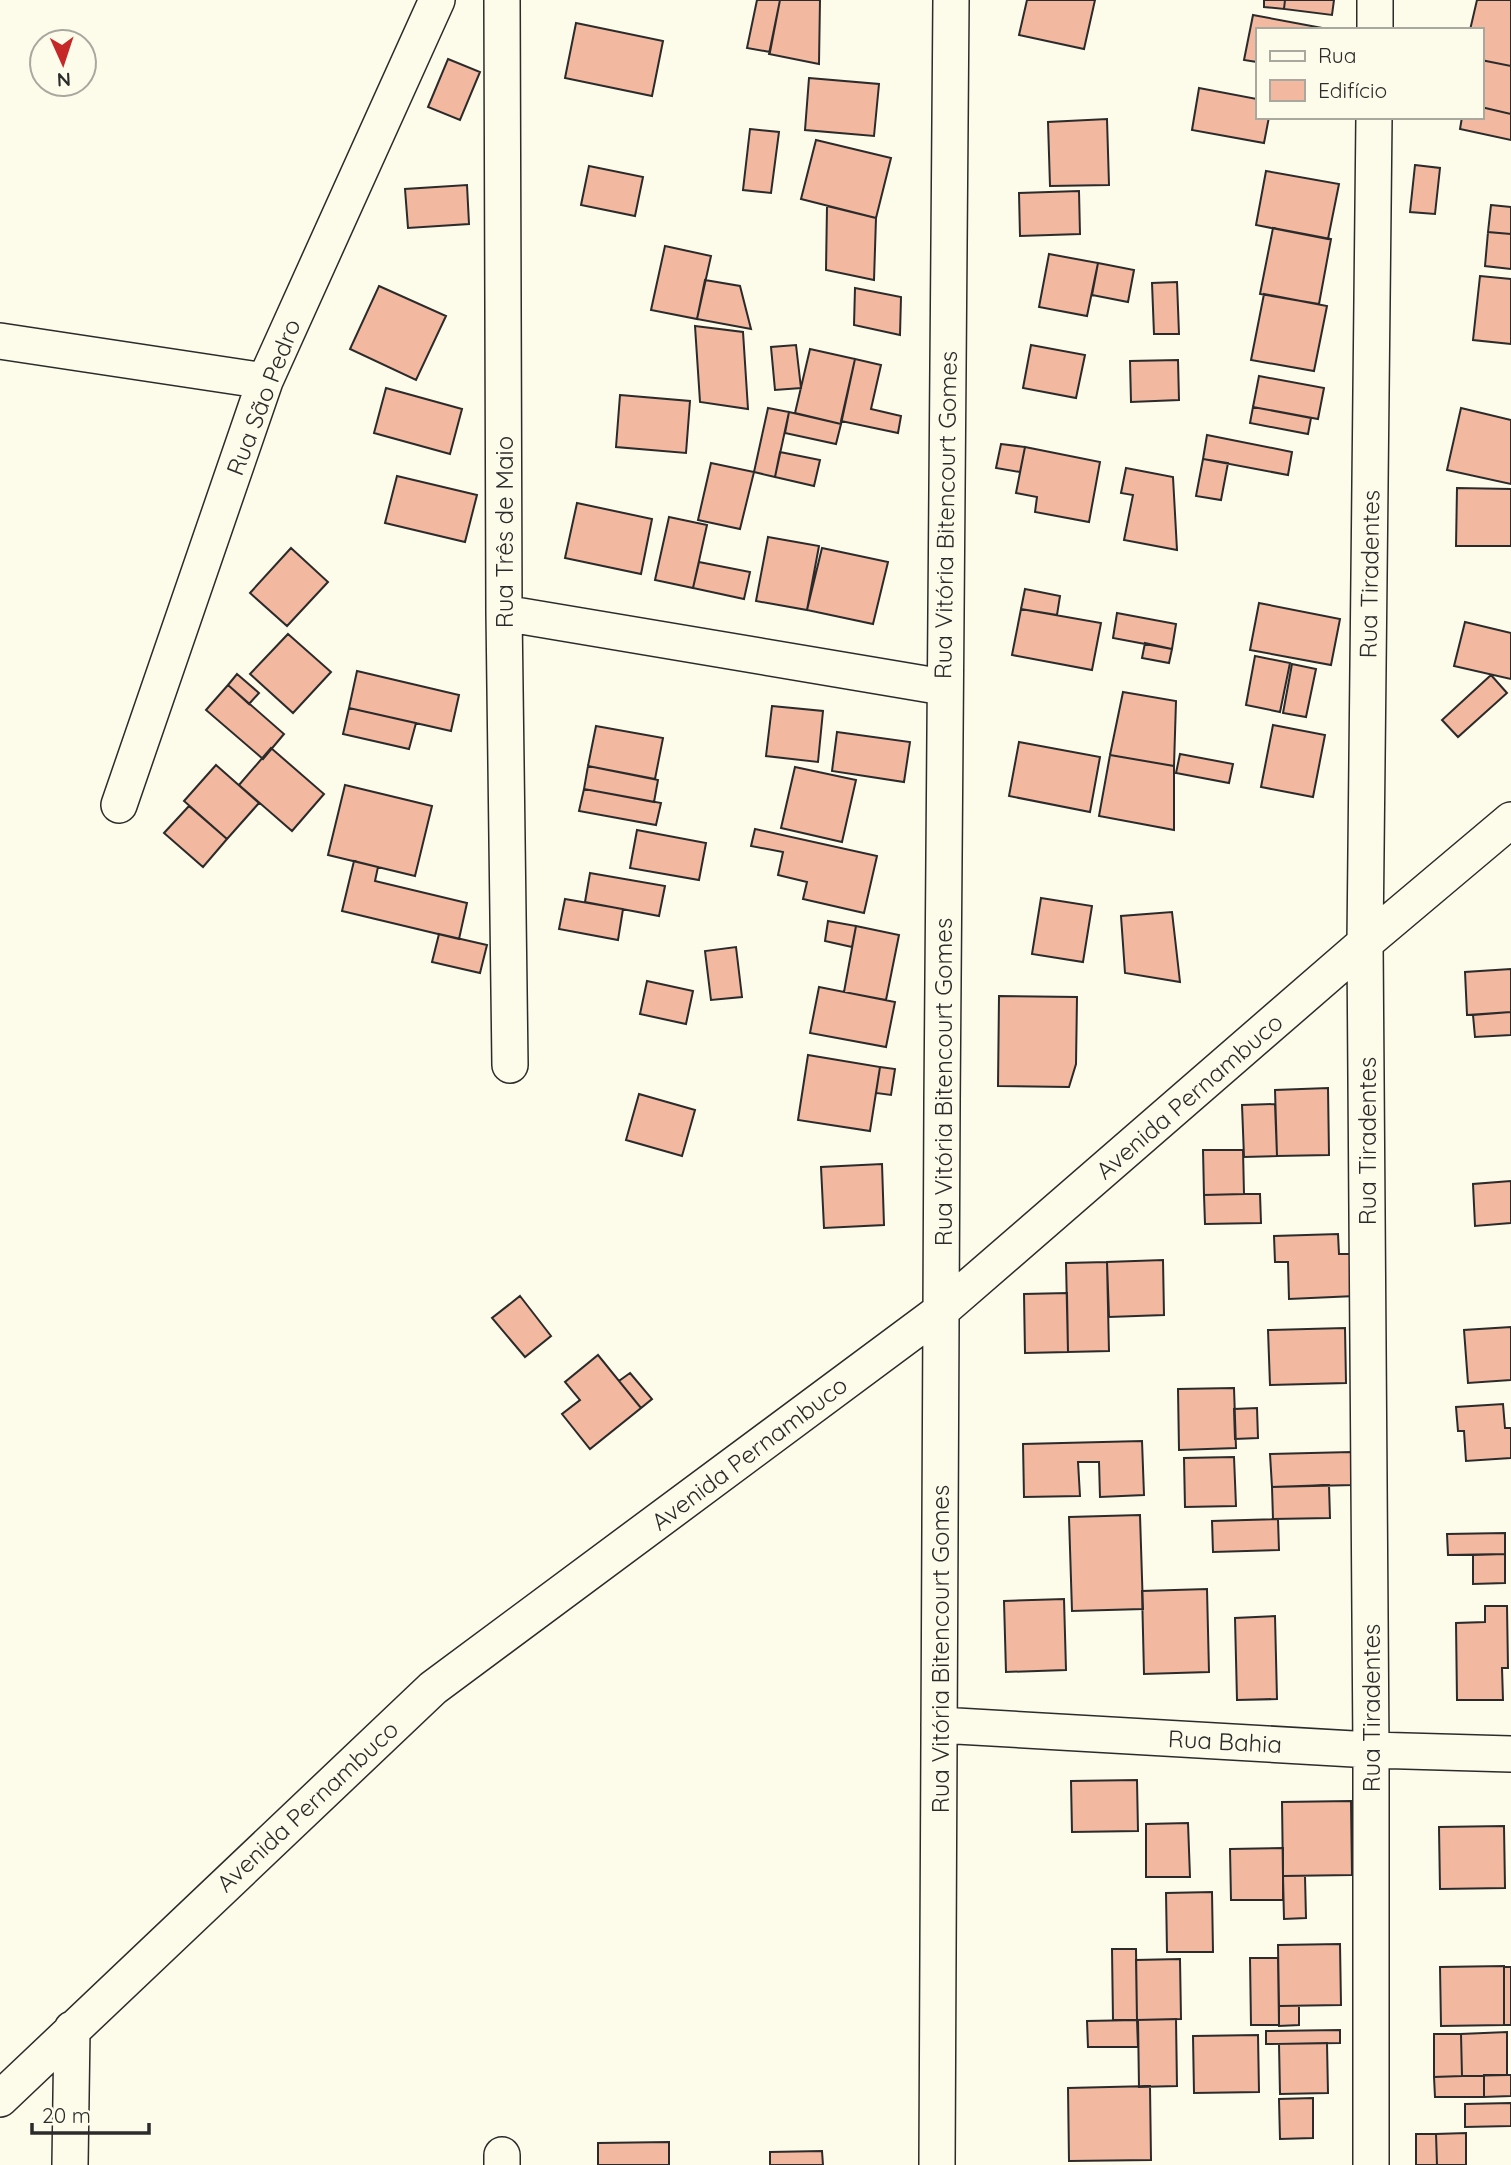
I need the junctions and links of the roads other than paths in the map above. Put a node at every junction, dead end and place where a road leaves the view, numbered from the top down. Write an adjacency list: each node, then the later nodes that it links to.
1 (437, 0): 8 (street, Rua São Pedro)
2 (502, 0): 9 (street, Rua Três de Maio)
3 (951, 0): 10 (street, Rua Vitória Bitencourt Gomes)
4 (1375, 0): 5 (street)
5 (1375, 28)
6 (1374, 119): 13 (street, Rua Tiradentes)
7 (0, 341): 8 (street)
8 (265, 382): 11 (street, Rua São Pedro)
9 (504, 613): 10 (street); 14 (street, Rua Três de Maio)
10 (943, 687): 15 (street, Rua Vitória Bitencourt Gomes)
11 (119, 805)
12 (1511, 820): 13 (street, Avenida Pernambuco)
13 (1365, 943): 15 (street, Avenida Pernambuco); 17 (street, Rua Tiradentes)
14 (510, 1065)
15 (942, 1310): 16 (street, Rua Vitória Bitencourt Gomes); 19 (street, Avenida Pernambuco)
16 (939, 1725): 17 (street, Rua Bahia); 22 (street, Rua Vitória Bitencourt Gomes)
17 (1371, 1750): 18 (street, Rua Bahia); 23 (street, Rua Tiradentes)
18 (1511, 1754)
19 (72, 2029): 20 (street, Avenida Pernambuco); 21 (street)
20 (0, 2099)
21 (70, 2165)
22 (937, 2165)
23 (1371, 2165)

